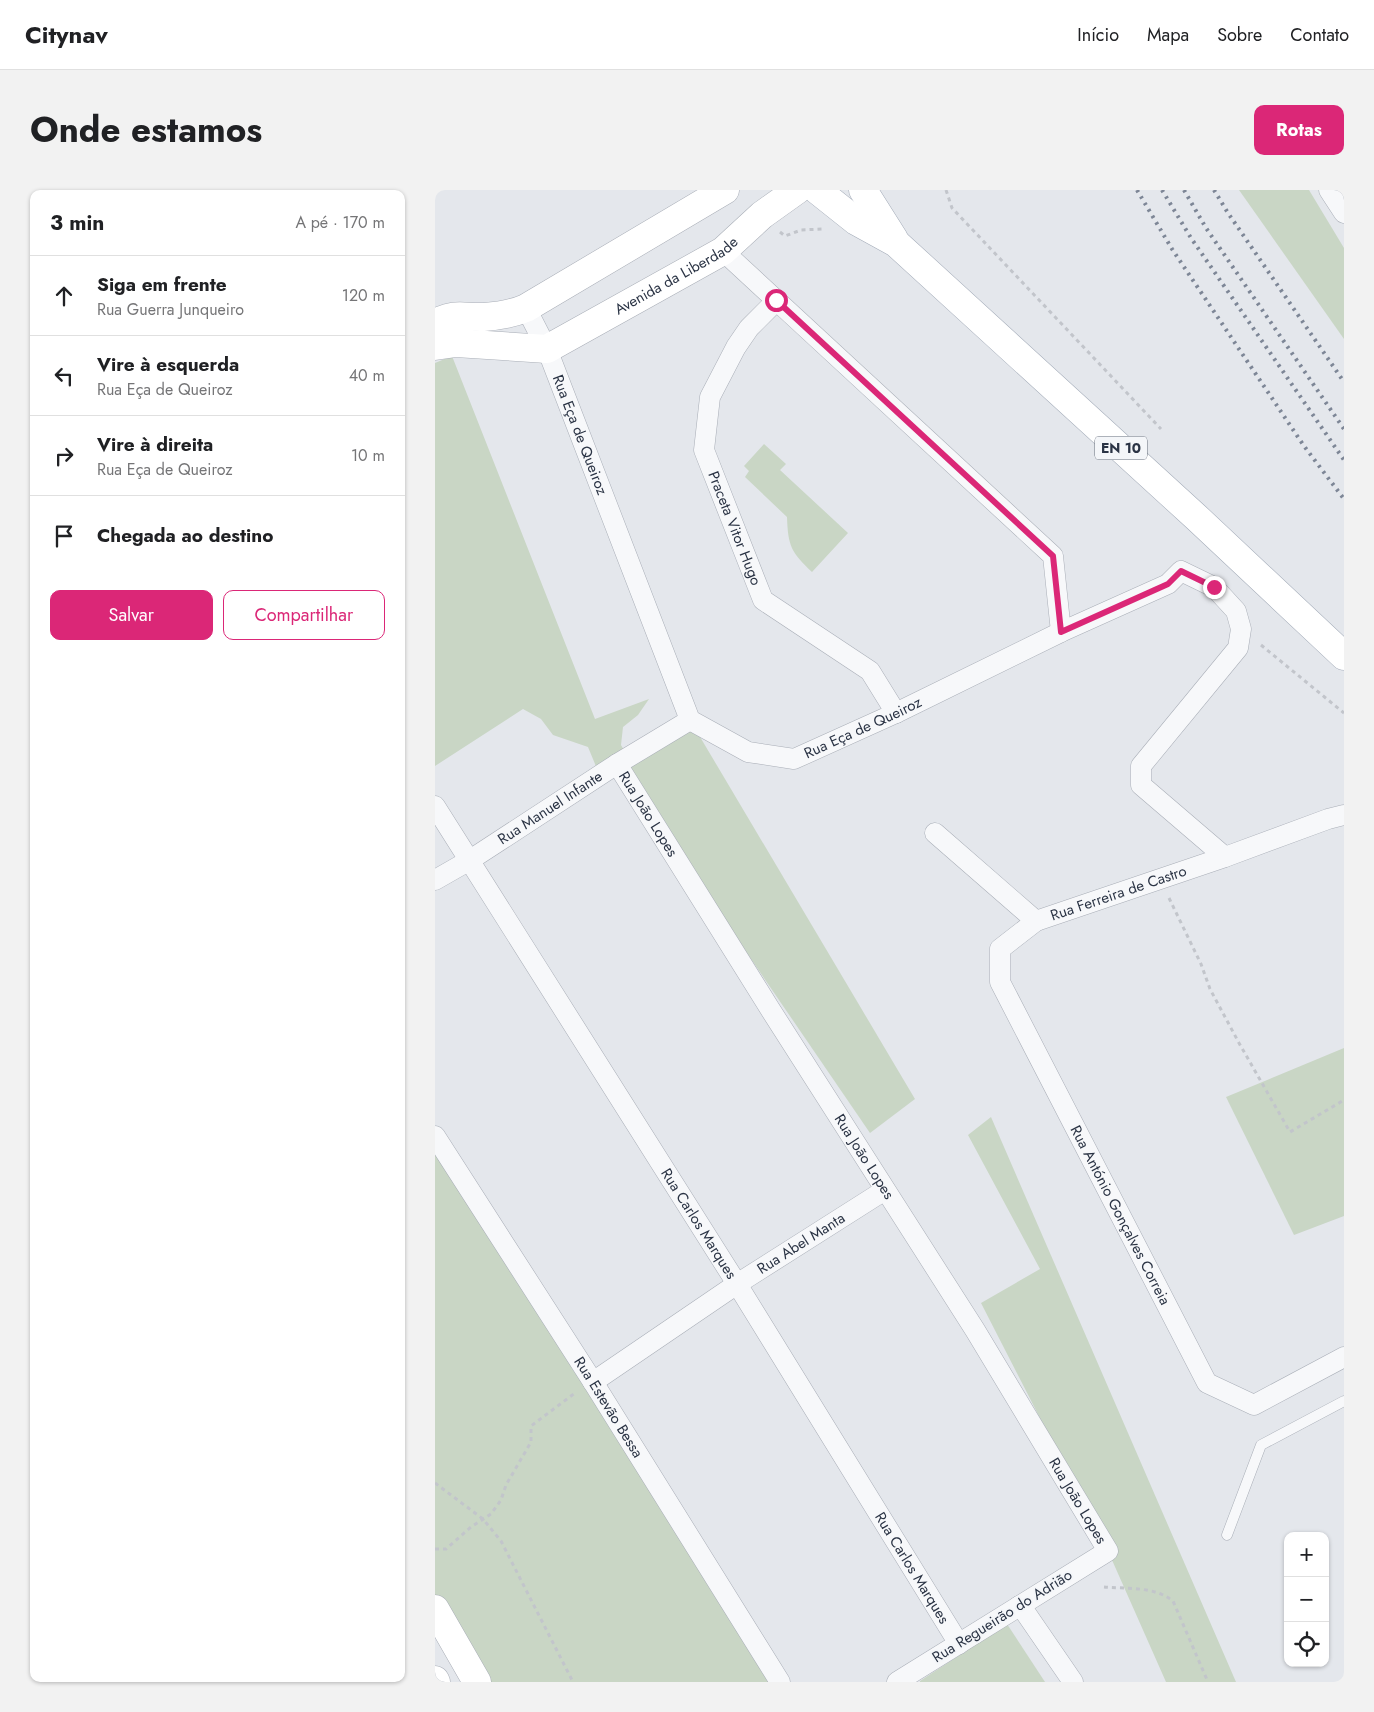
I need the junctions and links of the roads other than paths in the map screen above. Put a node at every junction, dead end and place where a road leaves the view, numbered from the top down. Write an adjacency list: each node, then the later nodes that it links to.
1 (725, 190): 10 (street)
2 (797, 190): 8 (street, Avenida da Liberdade)
3 (817, 190): 7 (street, EN 10)
4 (863, 190): 7 (street, EN 10)
5 (1329, 190): 6 (street)
6 (1344, 213)
7 (896, 243): 15 (street, EN 10)
8 (723, 251): 9 (street); 13 (street, Avenida da Liberdade)
9 (776, 300): 14 (street); 16 (street, Praceta Vitor Hugo)
10 (526, 308): 11 (street); 13 (street, Rua Eça de Queiroz)
11 (440, 321)
12 (435, 346): 13 (street)
13 (547, 349): 17 (street, Rua Eça de Queiroz)
14 (1061, 632): 16 (street, Rua Eça de Queiroz); 23 (street, Rua Eça de Queiroz)
15 (1344, 656)
16 (896, 713): 17 (street, Rua Eça de Queiroz)
17 (690, 720): 18 (street, Rua Manuel Infante)
18 (617, 764): 24 (street, Rua Manuel Infante); 28 (street, Rua João Lopes)
19 (435, 806): 24 (street, Rua Carlos Marques)
20 (1344, 806): 21 (street, Rua Ferreira de Castro)
21 (1336, 817): 23 (street, Rua Ferreira de Castro)
22 (935, 833): 26 (street, Rua Ferreira de Castro)
23 (1225, 857): 26 (street, Rua Ferreira de Castro)
24 (470, 860): 25 (street, Rua Manuel Infante); 29 (street, Rua Carlos Marques)
25 (435, 880)
26 (1036, 921): 30 (street, Rua António Gonçalves Correia)
27 (435, 1136): 31 (street, Rua Estevão Bessa)
28 (885, 1190): 29 (street, Rua Abel Manta); 34 (street, Rua João Lopes)
29 (737, 1284): 31 (street, Rua Abel Manta); 37 (street, Rua Carlos Marques)
30 (1344, 1357)
31 (593, 1382): 40 (street, Rua Estevão Bessa)
32 (1344, 1401): 33 (lane)
33 (1227, 1535)
34 (1107, 1551): 35 (street, Rua Regueirão do Adrião)
35 (1019, 1606): 37 (street, Rua Regueirão do Adrião); 41 (street)
36 (438, 1621): 39 (street)
37 (959, 1644): 38 (street, Rua Regueirão do Adrião)
38 (906, 1679)
39 (477, 1682)
40 (780, 1682)
41 (1073, 1682)

